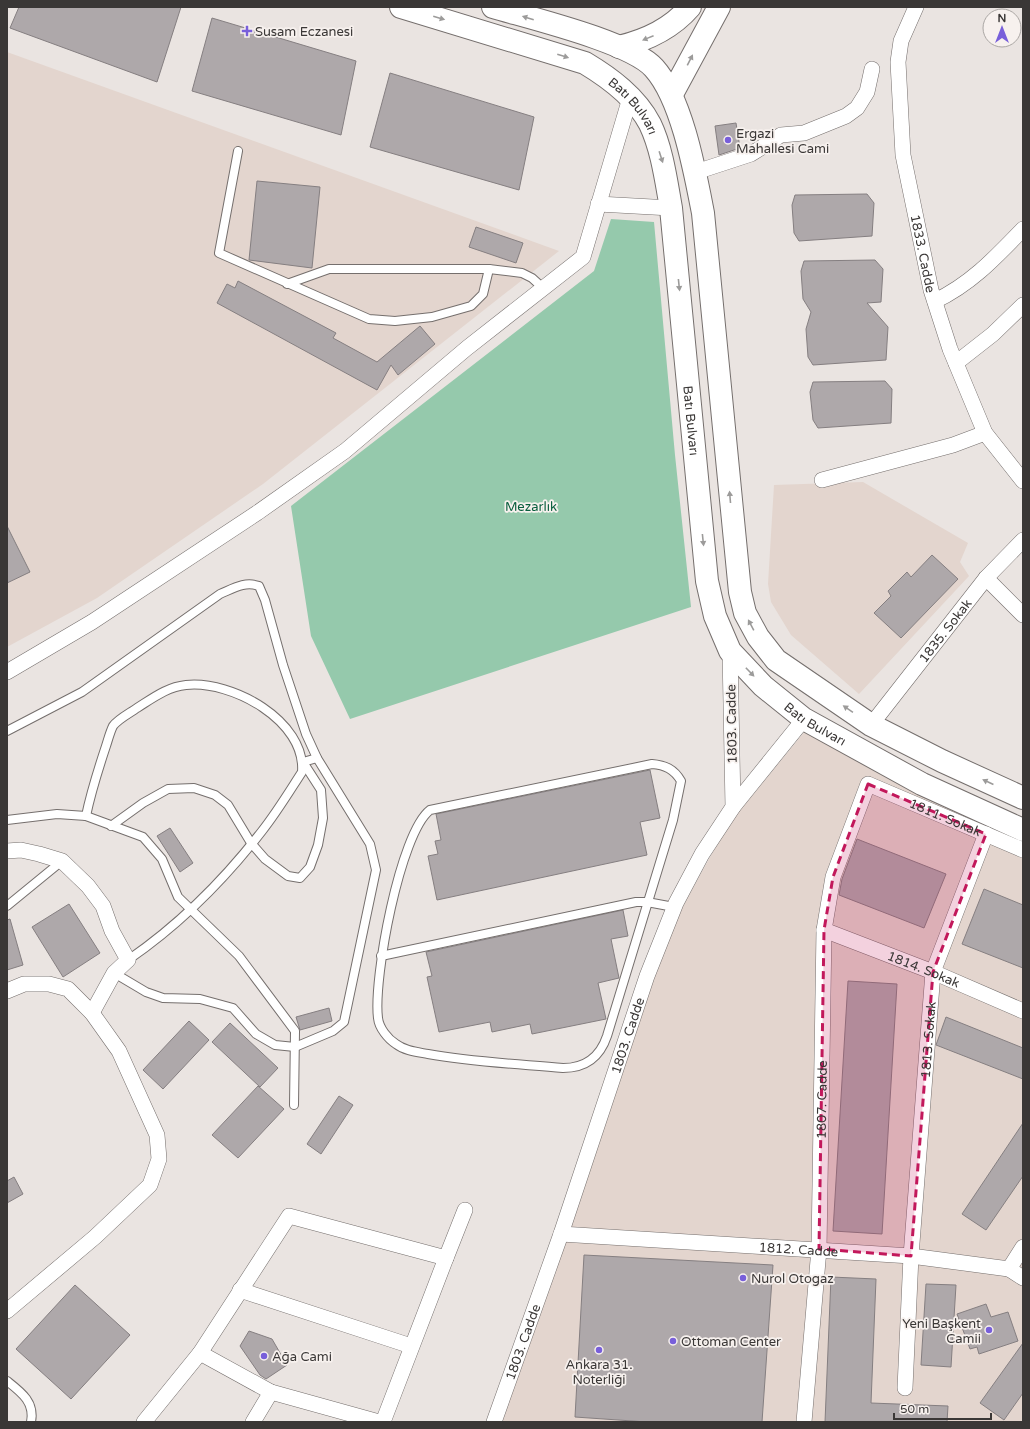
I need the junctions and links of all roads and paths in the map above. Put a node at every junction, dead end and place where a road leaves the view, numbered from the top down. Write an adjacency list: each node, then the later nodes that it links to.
1 (401, 7): 9 (main road, Batı Bulvarı, one-way to 9)
2 (493, 7): 6 (main road, one-way to 2)
3 (690, 7): 6 (main road, one-way to 6)
4 (719, 7): 8 (main road, one-way to 4)
5 (916, 7): 18 (street, 1833. Cadde)
6 (619, 47): 8 (main road)
7 (872, 68): 11 (street)
8 (672, 94): 11 (main road)
9 (630, 98): 12 (street); 13 (main road, Batı Bulvarı, one-way to 13)
10 (238, 151): 16 (lane)
11 (696, 172): 30 (main road, one-way to 11)
12 (598, 204): 13 (street); 17 (street)
13 (671, 208): 27 (main road, Batı Bulvarı, one-way to 27)
14 (1023, 229): 18 (street)
15 (489, 269): 16 (lane); 16 (lane); 17 (lane)
16 (287, 284)
17 (542, 288): 28 (street)
18 (935, 301): 20 (street, 1833. Cadde)
19 (1023, 305): 20 (street)
20 (956, 363): 21 (street, 1833. Cadde)
21 (985, 433): 22 (street); 23 (street, 1833. Cadde)
22 (822, 480)
23 (1023, 481)
24 (1023, 540): 25 (street, 1835. Sokak)
25 (986, 578): 26 (street); 30 (street, 1835. Sokak)
26 (1023, 614)
27 (730, 651): 29 (main road, Batı Bulvarı, one-way to 29); 36 (street, 1803. Cadde)
28 (7, 672)
29 (804, 719): 36 (street); 40 (main road, Batı Bulvarı)
30 (871, 725): 35 (main road, one-way to 30)
31 (7, 731): 32 (lane)
32 (318, 758): 33 (lane); 58 (lane)
33 (303, 762): 37 (lane); 42 (lane); 42 (lane)
34 (868, 784): 41 (street, 1811. Sokak); 50 (street, 1807. Cadde)
35 (1023, 798)
36 (732, 808): 48 (street, 1803. Cadde)
37 (86, 816): 38 (lane); 39 (lane)
38 (7, 820)
39 (111, 826): 42 (lane); 49 (lane)
40 (1023, 830)
41 (986, 834): 43 (street, 1811. Sokak); 53 (street, 1813. Sokak)
42 (251, 843): 49 (lane)
43 (1023, 850)
44 (7, 851): 45 (street)
45 (62, 861): 47 (lane); 52 (street)
46 (647, 902): 48 (lane); 51 (lane); 51 (lane); 51 (lane)
47 (7, 906)
48 (674, 907): 61 (street, 1803. Cadde)
49 (192, 909): 52 (lane); 58 (lane)
50 (824, 930): 53 (street, 1814. Sokak); 63 (street, 1807. Cadde)
51 (380, 956)
52 (128, 960): 54 (street)
53 (933, 972): 56 (street, 1814. Sokak); 64 (street, 1813. Sokak)
54 (114, 973): 57 (street); 58 (lane)
55 (7, 992): 57 (street)
56 (1023, 1011)
57 (92, 1013): 69 (street)
58 (295, 1047): 59 (lane)
59 (294, 1105)
60 (465, 1210): 65 (street)
61 (561, 1234): 63 (street, 1812. Cadde); 80 (street, 1803. Cadde)
62 (1023, 1247): 66 (street)
63 (819, 1249): 64 (street, 1812. Cadde); 81 (street, 1807. Cadde)
64 (911, 1256): 66 (street, 1812. Cadde); 73 (street, 1813. Sokak)
65 (446, 1258): 68 (street); 70 (street)
66 (1009, 1269): 67 (street)
67 (1023, 1278)
68 (240, 1290): 70 (street); 71 (street)
69 (7, 1311)
70 (411, 1346): 79 (street)
71 (200, 1353): 74 (street); 76 (street)
72 (7, 1381): 75 (lane)
73 (905, 1388)
74 (271, 1392): 77 (street); 78 (street)
75 (32, 1422)
76 (144, 1422)
77 (253, 1422)
78 (379, 1422)
79 (383, 1422)
80 (494, 1422)
81 (804, 1422)

